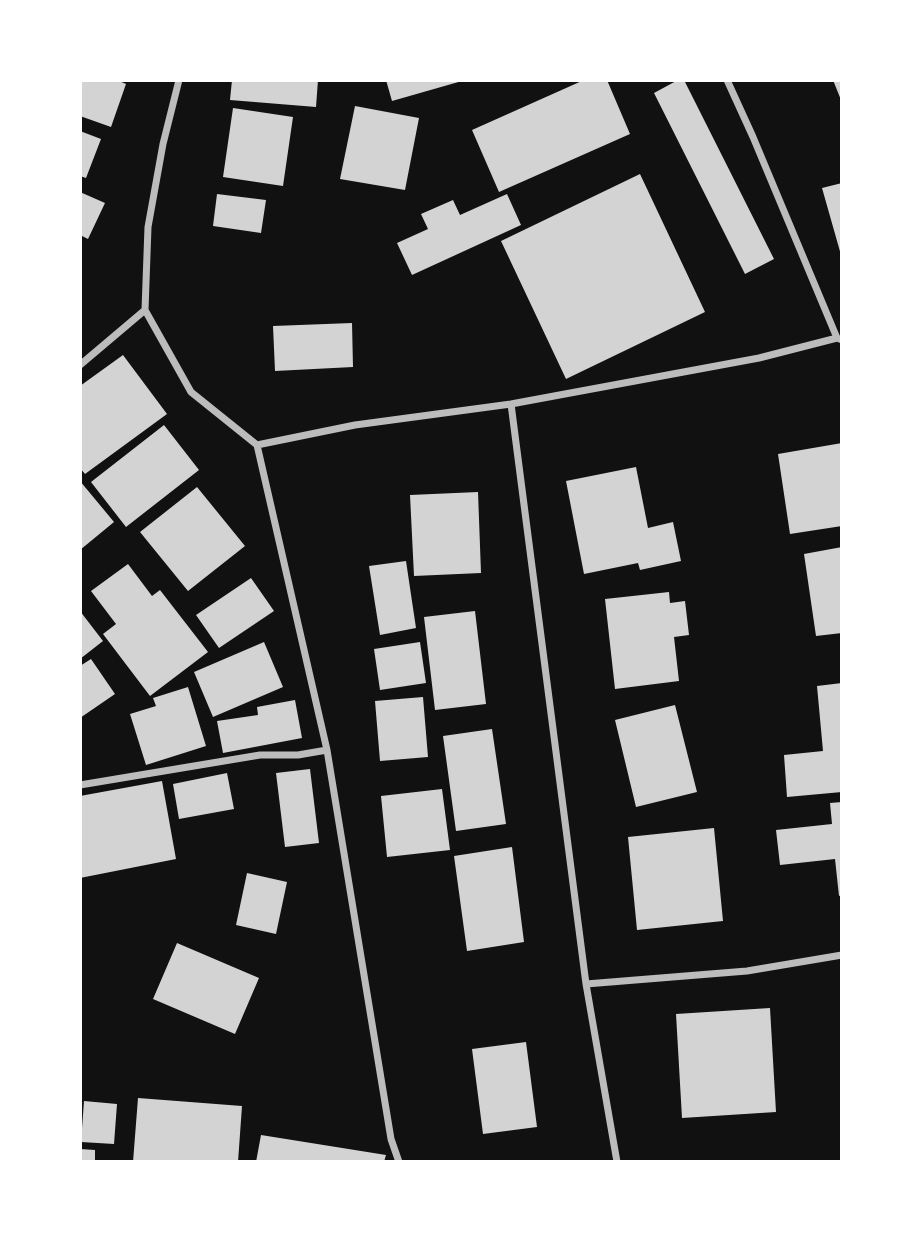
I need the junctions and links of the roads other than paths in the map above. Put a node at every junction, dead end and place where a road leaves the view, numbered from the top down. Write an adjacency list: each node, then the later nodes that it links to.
1 (179, 80): 3 (street)
2 (727, 80): 4 (street)
3 (145, 310): 5 (street); 7 (street)
4 (839, 339): 6 (street)
5 (80, 365)
6 (511, 404): 7 (street); 11 (street)
7 (257, 444): 8 (street)
8 (327, 750): 9 (street); 12 (street)
9 (80, 785)
10 (842, 956): 11 (street)
11 (586, 984): 13 (street)
12 (399, 1161)
13 (617, 1161)

